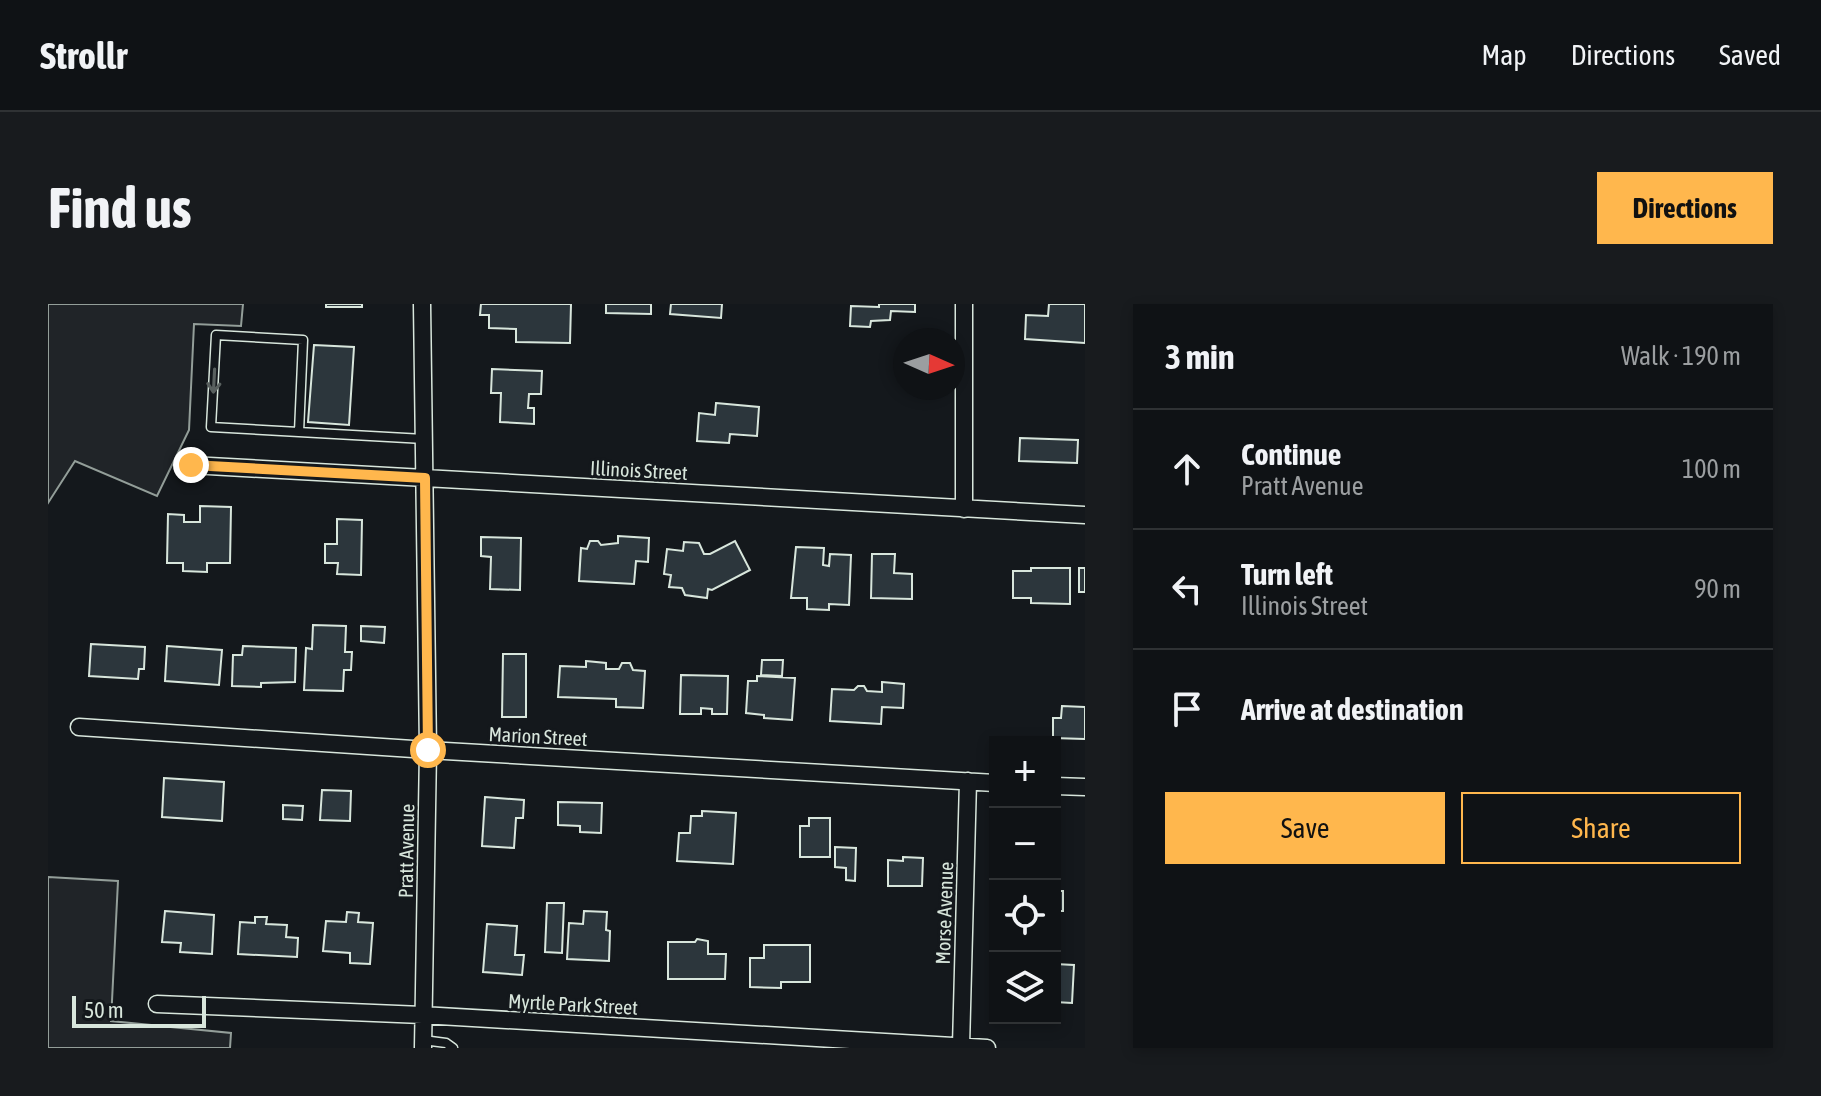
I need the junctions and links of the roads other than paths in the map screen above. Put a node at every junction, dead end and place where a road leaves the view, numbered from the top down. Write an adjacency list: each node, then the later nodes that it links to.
1 (422, 304): 4 (street, Pratt Avenue)
2 (964, 304): 7 (street)
3 (299, 432): 3 (lane, one-way to 3); 4 (lane)
4 (425, 439): 6 (street, Pratt Avenue)
5 (191, 465): 6 (street, Illinois Street)
6 (425, 478): 7 (street, Illinois Street); 10 (street, Pratt Avenue)
7 (964, 509): 8 (street, Illinois Street)
8 (1085, 515)
9 (79, 727): 10 (street, Marion Street)
10 (428, 750): 11 (street, Marion Street); 16 (street, Pratt Avenue)
11 (968, 781): 12 (street, Marion Street); 18 (street, Morse Avenue)
12 (989, 783)
13 (1061, 786): 14 (street)
14 (1085, 787)
15 (157, 1004): 16 (street, Myrtle Park Street)
16 (422, 1015): 17 (street, Pratt Avenue); 18 (street, Myrtle Park Street)
17 (422, 1044): 19 (lane)
18 (954, 1047): 20 (street, Myrtle Park Street)
19 (453, 1048)
20 (987, 1048)

